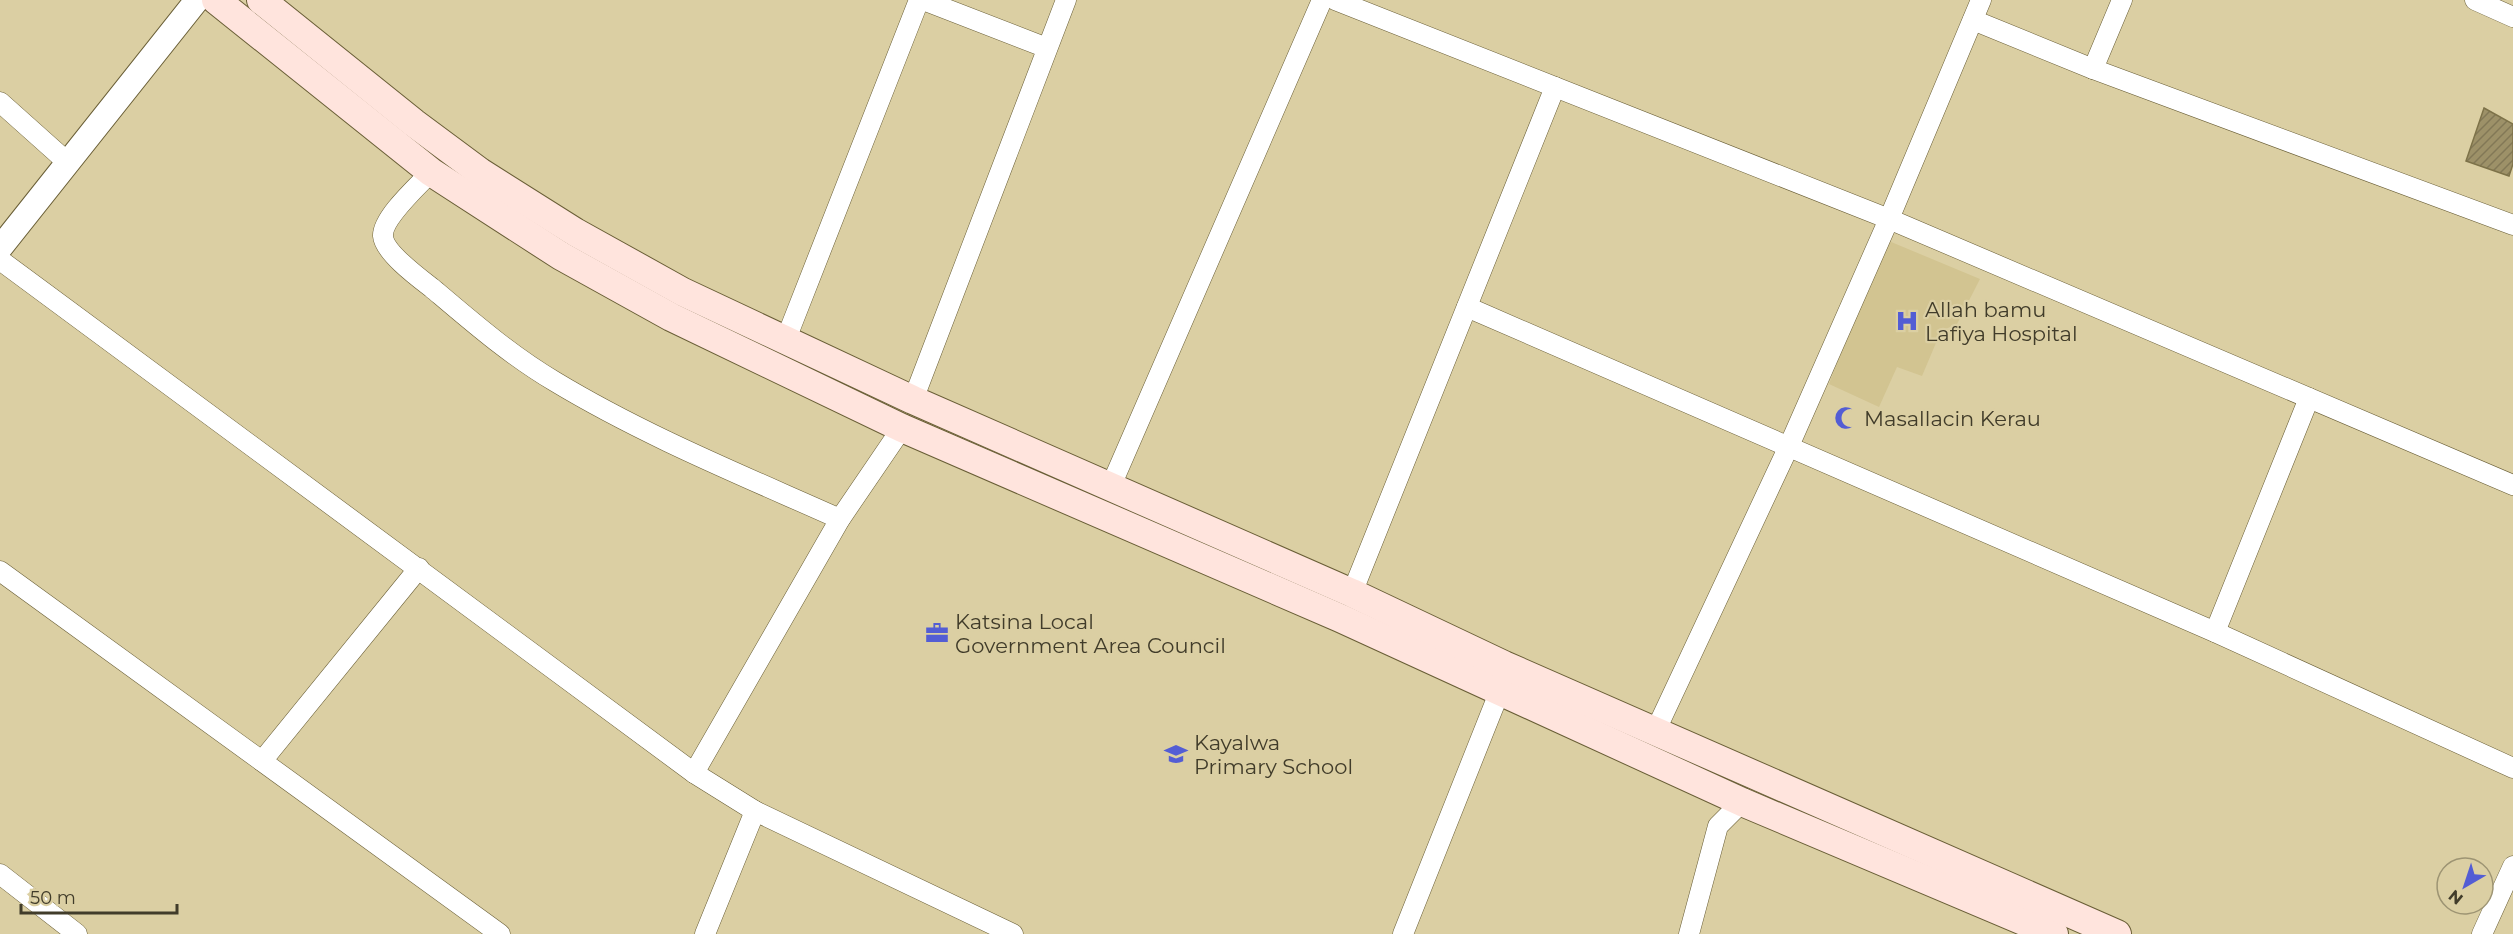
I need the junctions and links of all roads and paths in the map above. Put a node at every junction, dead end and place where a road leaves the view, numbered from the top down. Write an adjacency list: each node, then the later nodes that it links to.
1 (197, 0): 17 (street)
2 (216, 0): 18 (main road)
3 (261, 0): 24 (main road)
4 (921, 0): 13 (street); 24 (street)
5 (1066, 0): 13 (street)
6 (1322, 0): 30 (street)
7 (1335, 0): 15 (street)
8 (1981, 0): 12 (street)
9 (2122, 0): 14 (street)
10 (2475, 0): 11 (street)
11 (2513, 17)
12 (1973, 20): 14 (street); 19 (street)
13 (1047, 48): 26 (street)
14 (2093, 69): 20 (street)
15 (1555, 87): 19 (street); 23 (street)
16 (0, 102): 17 (street)
17 (66, 161): 21 (street)
18 (431, 172): 27 (main road); 31 (street)
19 (1889, 219): 25 (street); 28 (street)
20 (2513, 225)
21 (0, 248)
22 (0, 260): 32 (street)
23 (1467, 307): 28 (street); 34 (street)
24 (786, 339): 26 (main road)
25 (2309, 398): 29 (street); 35 (street)
26 (913, 400): 30 (main road)
27 (902, 428): 31 (street); 36 (main road)
28 (1789, 446): 35 (street); 37 (street)
29 (2513, 485)
30 (1110, 488): 34 (main road)
31 (840, 519): 40 (street)
32 (419, 568): 38 (street); 40 (street)
33 (0, 571): 38 (street)
34 (1352, 593): 37 (main road)
35 (2215, 632): 39 (street)
36 (1499, 693): 41 (main road); 49 (street)
37 (1655, 732): 52 (main road)
38 (262, 761): 46 (street)
39 (2513, 768)
40 (694, 773): 42 (street)
41 (1742, 802): 50 (street); 51 (main road)
42 (755, 811): 47 (street); 48 (street)
43 (2513, 866): 53 (street)
44 (0, 874): 45 (street)
45 (77, 934)
46 (500, 934)
47 (705, 934)
48 (1013, 934)
49 (1403, 934)
50 (1689, 934)
51 (2054, 934)
52 (2116, 934)
53 (2482, 934)

